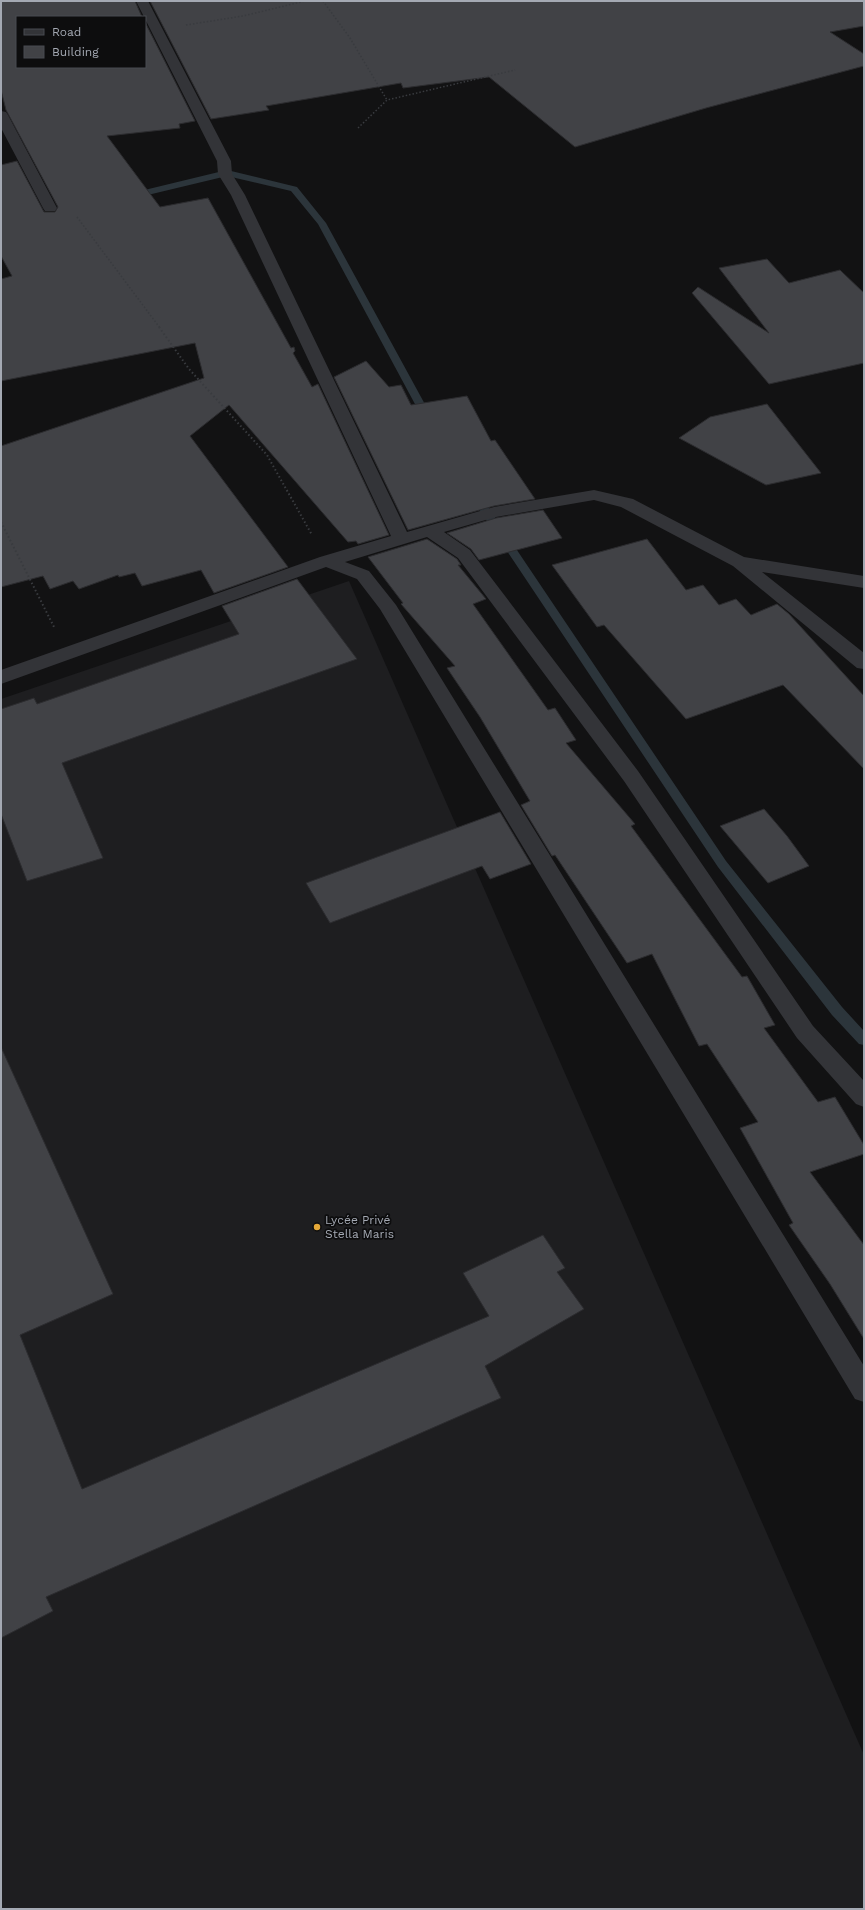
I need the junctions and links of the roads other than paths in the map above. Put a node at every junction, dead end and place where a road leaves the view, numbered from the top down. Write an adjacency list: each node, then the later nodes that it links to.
1 (142, 1): 5 (street)
2 (1, 115): 3 (street)
3 (50, 208)
4 (436, 529): 5 (street); 7 (street); 11 (street)
5 (402, 540): 6 (street)
6 (326, 561): 10 (street); 12 (street)
7 (738, 562): 8 (street); 9 (street)
8 (864, 582)
9 (864, 663)
10 (1, 677)
11 (864, 1097)
12 (864, 1390)

